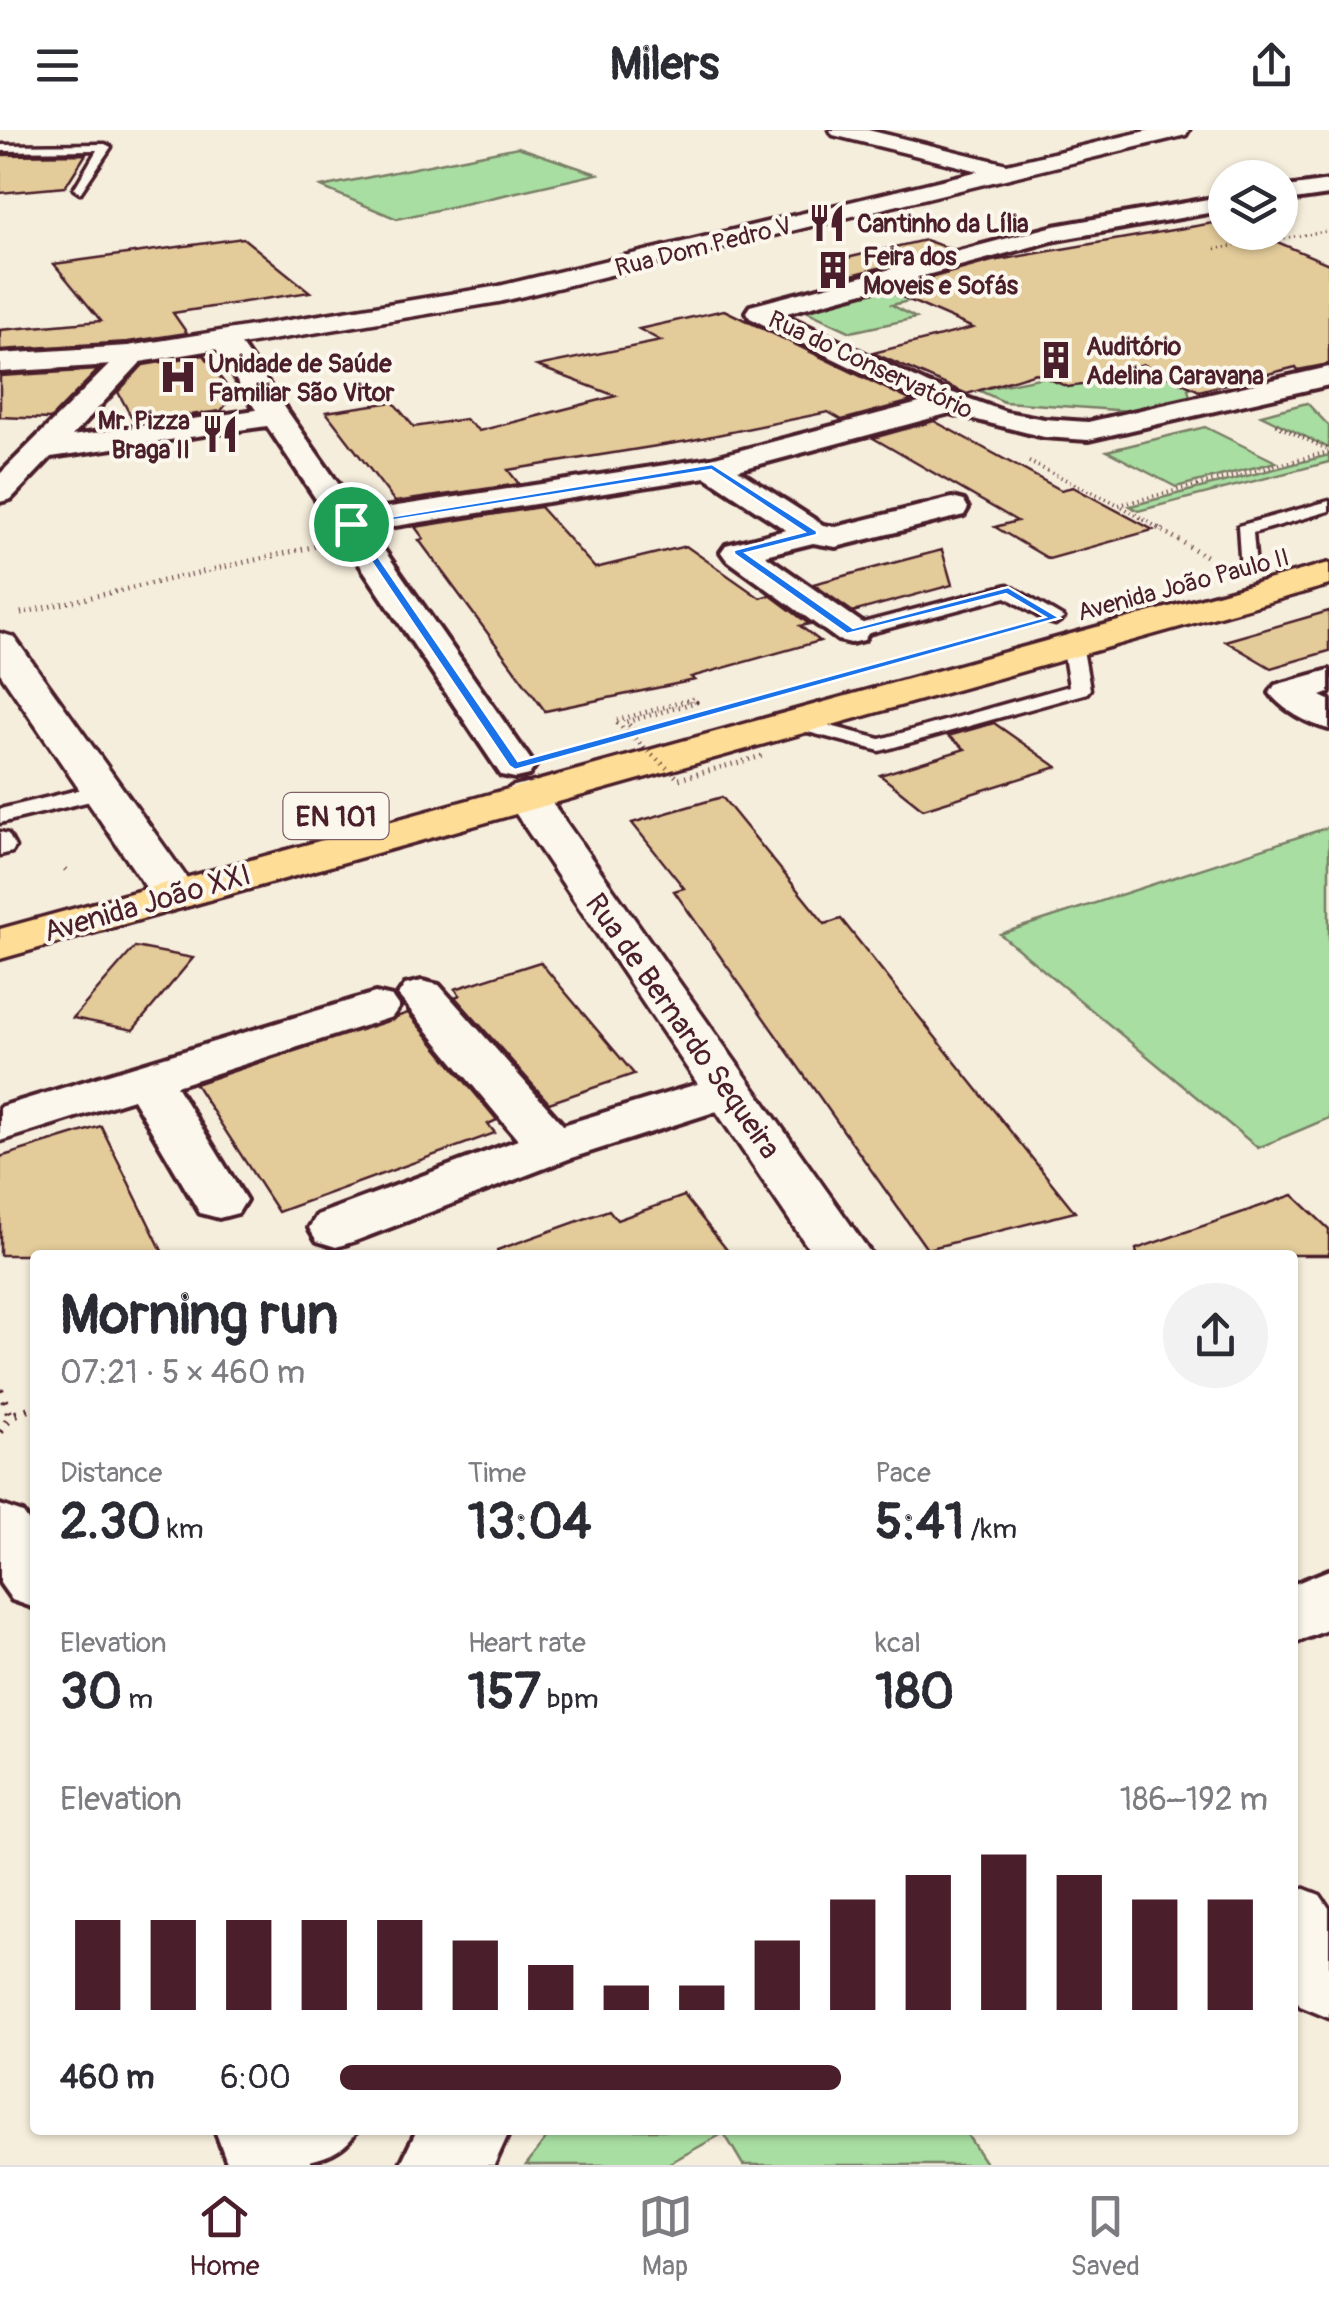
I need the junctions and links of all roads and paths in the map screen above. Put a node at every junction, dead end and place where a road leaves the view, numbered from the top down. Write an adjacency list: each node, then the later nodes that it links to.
1 (841, 130): 5 (street)
2 (1178, 130): 5 (street, Rua Dom Pedro V)
3 (72, 142): 4 (lane)
4 (0, 146): 7 (lane)
5 (1006, 171): 12 (street, Rua Dom Pedro V)
6 (1329, 188): 8 (street)
7 (80, 189)
8 (1298, 192)
9 (1208, 207): 16 (street, Rua do Conservatório)
10 (1329, 231): 11 (path)
11 (1298, 236)
12 (224, 341): 13 (street, Rua Dom Pedro V); 17 (street, Rua de Bernardo Sequeira)
13 (128, 356): 14 (street, Rua Dom Pedro V); 18 (street)
14 (0, 363)
15 (1329, 376): 16 (street, Rua do Conservatório)
16 (951, 404): 20 (street)
17 (276, 416): 18 (street); 25 (street, Rua de Bernardo Sequeira)
18 (44, 449): 21 (street)
19 (1329, 452): 27 (path)
20 (712, 467): 24 (street); 25 (street)
21 (0, 492)
22 (1329, 506): 27 (lane)
23 (952, 508): 24 (street)
24 (813, 533): 31 (street)
25 (339, 534): 29 (path); 36 (street, Rua de Bernardo Sequeira)
26 (1329, 544): 27 (main road, Avenida João Paulo II / EN 101)
27 (1228, 562): 30 (main road, Avenida João Paulo II / EN 101)
28 (1329, 574): 30 (main road, Avenida João Paulo II / EN 101)
29 (8, 630): 37 (street)
30 (1063, 631): 31 (lane); 36 (main road, Avenida João Paulo II / EN 101); 36 (main road, Avenida João Paulo II / EN 101)
31 (851, 632)
32 (1329, 681): 33 (street)
33 (1329, 717)
34 (626, 722): 35 (path, bridge)
35 (762, 756)
36 (520, 781): 41 (main road, Avenida João XXI / EN 101); 45 (street, Rua de Bernardo Sequeira)
37 (103, 791): 38 (lane); 41 (street)
38 (0, 816)
39 (0, 839): 40 (lane)
40 (0, 848)
41 (166, 881): 42 (main road, Avenida João XXI / EN 101); 43 (main road, Avenida João XXI / EN 101)
42 (0, 909)
43 (0, 944)
44 (146, 1078): 46 (street); 47 (street); 48 (street)
45 (727, 1092): 47 (street); 50 (street, Rua de Bernardo Sequeira)
46 (0, 1124)
47 (552, 1146): 49 (street)
48 (219, 1200)
49 (336, 1228)
50 (839, 1250)
51 (0, 1389): 53 (path)
52 (30, 1409): 53 (path)
53 (10, 1416): 54 (path)
54 (0, 1432)
55 (0, 1531): 56 (street)
56 (30, 1574)
57 (1329, 1598): 58 (street)
58 (1298, 1613)
59 (1298, 1931): 60 (street)
60 (1329, 1978)
61 (258, 2135): 64 (street)
62 (326, 2135): 64 (lane)
63 (466, 2135): 65 (street)
64 (270, 2165)
65 (442, 2165)

